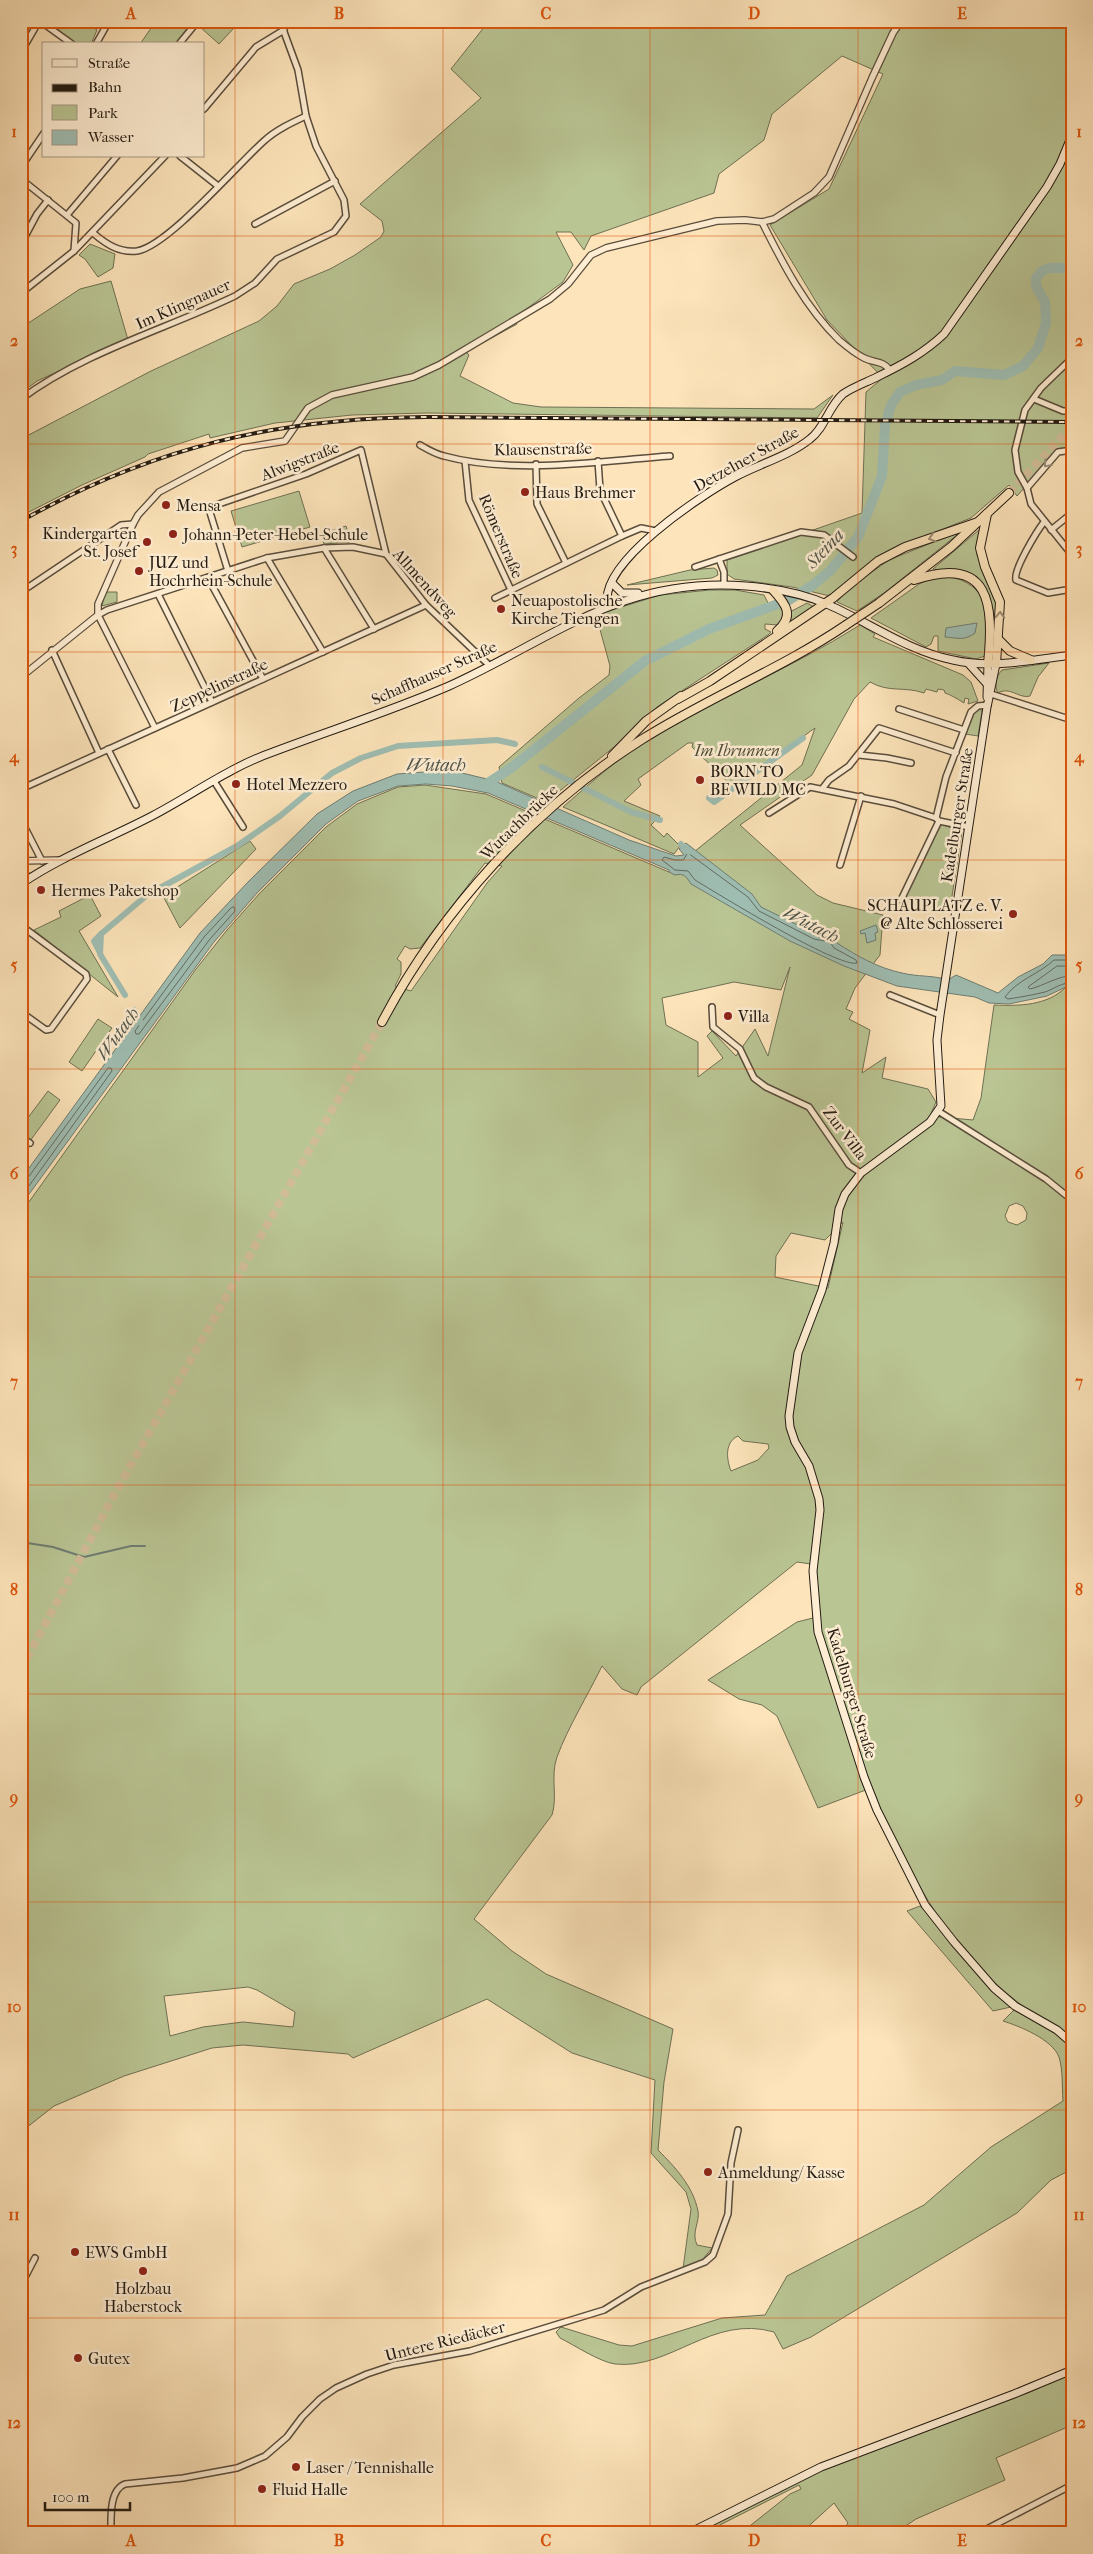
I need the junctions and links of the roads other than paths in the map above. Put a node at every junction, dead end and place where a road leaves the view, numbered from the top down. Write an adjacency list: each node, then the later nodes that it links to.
1 (40, 21): 7 (street); 10 (street)
2 (109, 21): 8 (street)
3 (198, 21): 9 (street)
4 (280, 21): 6 (street, Im Klingnauer)
5 (901, 21): 24 (street)
6 (284, 30): 11 (street); 12 (street, Im Klingnauer)
7 (69, 42)
8 (97, 42)
9 (181, 42)
10 (21, 52)
11 (205, 108)
12 (306, 116): 20 (street, Im Klingnauer); 21 (street)
13 (1072, 135): 31 (main road, Detzelner Straße)
14 (42, 136): 18 (street)
15 (115, 158): 23 (street)
16 (163, 158): 26 (street)
17 (183, 158): 21 (street)
18 (21, 167)
19 (21, 179): 22 (street)
20 (335, 181): 25 (street); 32 (street, Im Klingnauer)
21 (218, 186): 26 (street)
22 (48, 200): 23 (street); 27 (street)
23 (67, 215): 28 (street)
24 (762, 222): 31 (street); 47 (street)
25 (255, 224)
26 (93, 233): 28 (street)
27 (21, 244)
28 (74, 251): 29 (street)
29 (21, 293)
30 (1072, 358): 33 (street)
31 (890, 370): 49 (main road, Detzelner Straße)
32 (21, 399)
33 (1034, 399): 34 (street); 41 (street)
34 (1072, 411)
35 (420, 445): 38 (street, Klausenstraße)
36 (1072, 450): 41 (street, one-way to 41)
37 (670, 456): 39 (street, Klausenstraße)
38 (465, 461): 40 (street, Klausenstraße); 65 (street, Römerstraße)
39 (598, 461): 40 (street, Klausenstraße); 50 (street)
40 (536, 464): 57 (street)
41 (1027, 488): 46 (street)
42 (1009, 492): 44 (highway)
43 (1072, 512): 48 (street)
44 (988, 513): 45 (highway); 77 (highway, one-way to 44)
45 (978, 522): 62 (highway); 72 (highway, one-way to 72)
46 (1044, 522): 48 (street); 64 (street)
47 (133, 524): 66 (street); 75 (street)
48 (1051, 530): 53 (street)
49 (656, 531): 50 (street); 61 (main road, Detzelner Straße)
50 (622, 536): 57 (street)
51 (324, 548): 52 (street, Allmendweg); 55 (street, Allmendweg); 76 (street)
52 (386, 554): 59 (street, Alwigstraße); 73 (street, Allmendweg)
53 (1072, 555)
54 (853, 557): 56 (street)
55 (267, 558): 59 (street, Allmendweg); 79 (street)
56 (719, 559): 58 (street); 63 (street)
57 (566, 562): 65 (street)
58 (695, 567)
59 (228, 571): 60 (street, Allmendweg)
60 (208, 578): 68 (street, Allmendweg); 86 (street)
61 (612, 582): 69 (main road); 71 (main road); 74 (main road)
62 (908, 582): 83 (highway); 101 (highway, bridge)
63 (724, 585): 67 (main road, Schaffhauser Straße); 69 (main road, Schaffhauser Straße)
64 (1072, 589)
65 (510, 590): 70 (street)
66 (21, 592)
67 (777, 592): 72 (main road, Schaffhauser Straße); 89 (highway)
68 (158, 594): 75 (street, Allmendweg); 90 (street)
69 (646, 594): 71 (main road, Schaffhauser Straße)
70 (494, 598)
71 (618, 602): 74 (main road, Schaffhauser Straße)
72 (825, 603): 82 (main road, Schaffhauser Straße); 89 (highway)
73 (426, 605): 76 (street, Zeppelinstraße); 84 (street, Allmendweg)
74 (608, 606): 84 (main road, Schaffhauser Straße)
75 (98, 615): 78 (street); 94 (street)
76 (374, 628): 79 (street, Zeppelinstraße)
77 (998, 640): 81 (highway); 83 (highway)
78 (52, 650): 85 (street); 97 (street)
79 (323, 652): 86 (street, Zeppelinstraße)
80 (1072, 655): 81 (main road, Schaffhauser Straße)
81 (1031, 660): 83 (main road, Schaffhauser Straße)
82 (968, 663): 83 (main road, Schaffhauser Straße); 87 (main road)
83 (992, 664): 87 (main road, Kadelburger Straße); 88 (main road, Kadelburger Straße)
84 (490, 666): 102 (main road, Schaffhauser Straße)
85 (21, 677)
86 (263, 679): 90 (street, Zeppelinstraße)
87 (987, 684): 88 (main road, Kadelburger Straße)
88 (989, 693): 91 (main road, Kadelburger Straße); 93 (street)
89 (678, 699): 101 (highway)
90 (212, 702): 94 (street, Zeppelinstraße)
91 (988, 705): 95 (street); 111 (main road, Kadelburger Straße)
92 (899, 710): 95 (street)
93 (1072, 720)
94 (155, 728): 96 (street, Zeppelinstraße)
95 (964, 730): 98 (street)
96 (108, 749): 97 (street, Zeppelinstraße); 106 (street)
97 (99, 753): 103 (street, Zeppelinstraße)
98 (956, 753): 99 (street); 108 (street)
99 (859, 756): 100 (street); 104 (street)
100 (911, 764)
101 (602, 766): 125 (highway, Wutachbrücke)
102 (214, 781): 110 (street); 112 (main road, Schaffhauser Straße)
103 (21, 788)
104 (822, 789): 105 (street); 107 (street)
105 (861, 796): 108 (street); 115 (street)
106 (136, 805)
107 (769, 813)
108 (938, 819): 111 (street); 119 (street)
109 (21, 820): 114 (street)
110 (243, 827)
111 (969, 827): 124 (main road, Kadelburger Straße)
112 (60, 860): 114 (street); 117 (main road, Schaffhauser Straße)
113 (21, 861): 114 (street)
114 (42, 862)
115 (840, 865)
116 (21, 866): 117 (street)
117 (29, 879): 118 (main road, Schaffhauser Straße)
118 (21, 884)
119 (901, 900)
120 (22, 927): 123 (street)
121 (890, 995): 124 (street)
122 (712, 1007): 129 (street, Zur Villa)
123 (21, 1012)
124 (940, 1015): 126 (main road, Kadelburger Straße)
125 (382, 1022)
126 (938, 1111): 129 (main road, Kadelburger Straße); 130 (street)
127 (21, 1138): 128 (street)
128 (30, 1143)
129 (861, 1173): 131 (main road, Kadelburger Straße)
130 (1072, 1200)
131 (1072, 2043)
132 (738, 2130): 137 (street, Untere Riedäcker)
133 (35, 2258): 134 (street)
134 (21, 2285)
135 (1072, 2370): 138 (main road)
136 (1072, 2485): 139 (street)
137 (111, 2533)
138 (689, 2533)
139 (979, 2533)

